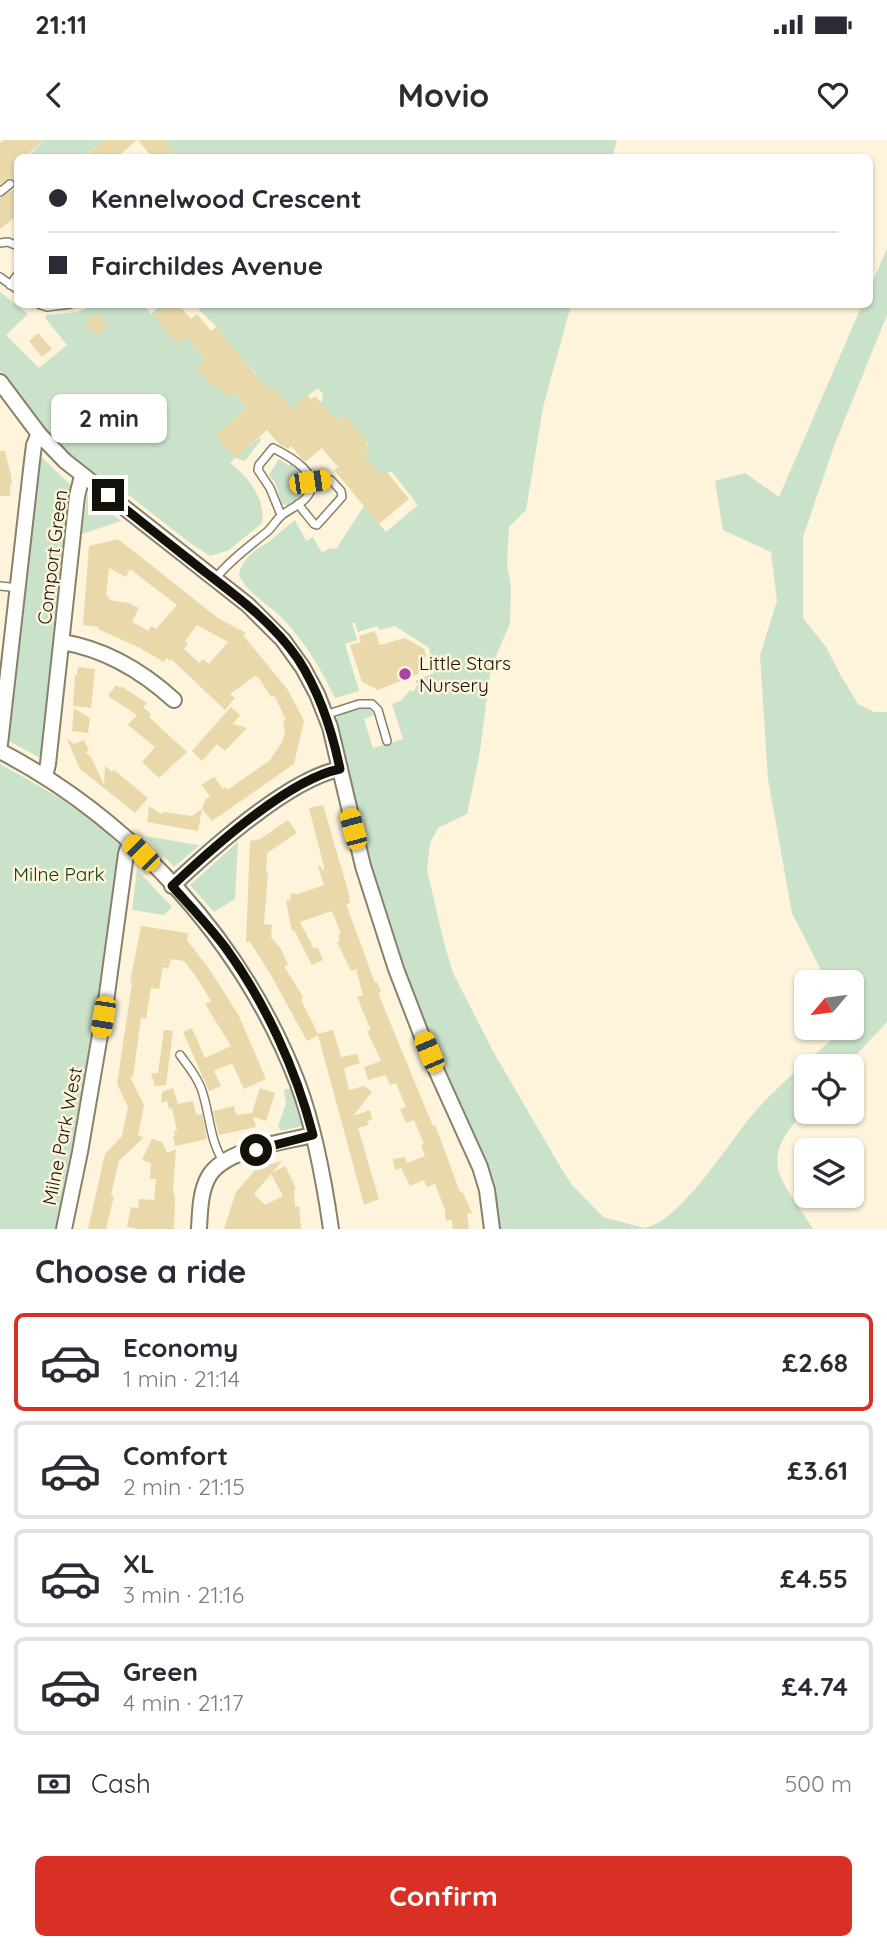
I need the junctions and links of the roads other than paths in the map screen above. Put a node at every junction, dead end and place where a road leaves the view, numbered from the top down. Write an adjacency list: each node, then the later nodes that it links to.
1 (10, 184): 2 (lane)
2 (0, 192)
3 (0, 277): 5 (lane)
4 (14, 280): 5 (lane)
5 (10, 285): 6 (lane)
6 (14, 288)
7 (0, 382): 8 (street)
8 (39, 434): 9 (street); 15 (street, Comport Green)
9 (82, 476): 13 (street); 16 (street, Comport Green)
10 (310, 482): 11 (lane); 11 (lane); 12 (lane)
11 (298, 504): 12 (lane)
12 (281, 515): 13 (lane)
13 (215, 579): 18 (street)
14 (0, 586): 15 (lane)
15 (19, 587): 20 (street, Comport Green)
16 (62, 642): 17 (street, Comport Green); 23 (street, Comport Green)
17 (174, 700)
18 (325, 715): 19 (lane); 22 (street)
19 (387, 741)
20 (0, 744)
21 (0, 751): 23 (street)
22 (340, 769): 25 (street); 32 (street)
23 (45, 776): 24 (street)
24 (130, 842): 25 (street); 29 (street, Milne Park West)
25 (172, 886): 27 (street)
26 (180, 1055): 28 (lane)
27 (313, 1135): 28 (street); 31 (street)
28 (223, 1161): 30 (street)
29 (64, 1229)
30 (199, 1229)
31 (331, 1229)
32 (492, 1229)

